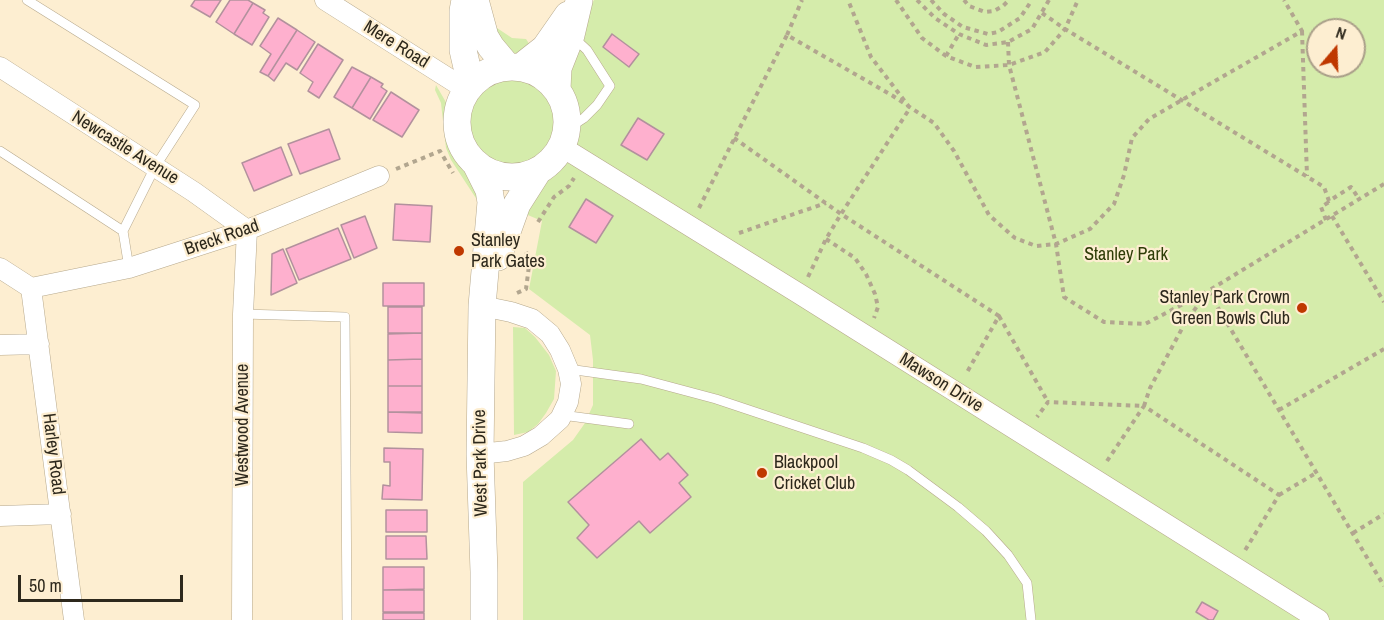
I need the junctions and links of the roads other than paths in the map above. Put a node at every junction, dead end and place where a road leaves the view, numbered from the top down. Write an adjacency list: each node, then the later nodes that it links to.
1 (27, 0): 14 (lane)
2 (325, 0): 9 (street, Mere Road)
3 (465, 0): 9 (street)
4 (475, 0): 7 (street)
5 (579, 0): 6 (street)
6 (565, 31): 7 (street); 10 (street); 11 (lane)
7 (514, 66): 9 (street); 10 (street)
8 (0, 67): 14 (street, Newcastle Avenue)
9 (469, 87): 13 (street)
10 (557, 89): 11 (street)
11 (565, 138): 15 (street); 37 (street, Mawson Drive)
12 (0, 151): 18 (lane)
13 (476, 164): 15 (street); 22 (street, West Park Drive)
14 (154, 167): 17 (street, Newcastle Avenue); 18 (lane)
15 (538, 171): 22 (street, West Park Drive)
16 (379, 176): 17 (street, Breck Road)
17 (247, 230): 20 (street, Breck Road); 23 (street, Westwood Avenue)
18 (123, 231): 20 (lane)
19 (0, 268): 21 (street)
20 (129, 268): 21 (street, Breck Road)
21 (31, 288): 24 (street, Harley Road)
22 (482, 306): 26 (street); 29 (street, West Park Drive)
23 (243, 314): 33 (street, Westwood Avenue); 34 (lane)
24 (39, 344): 25 (street); 30 (street, Harley Road)
25 (0, 345)
26 (568, 369): 27 (street); 36 (lane)
27 (562, 415): 28 (lane); 29 (street)
28 (629, 424)
29 (480, 454): 35 (street, West Park Drive)
30 (61, 514): 31 (street); 32 (street, Harley Road)
31 (0, 516)
32 (74, 620)
33 (242, 620)
34 (347, 620)
35 (484, 620)
36 (1031, 620)
37 (1319, 620)

